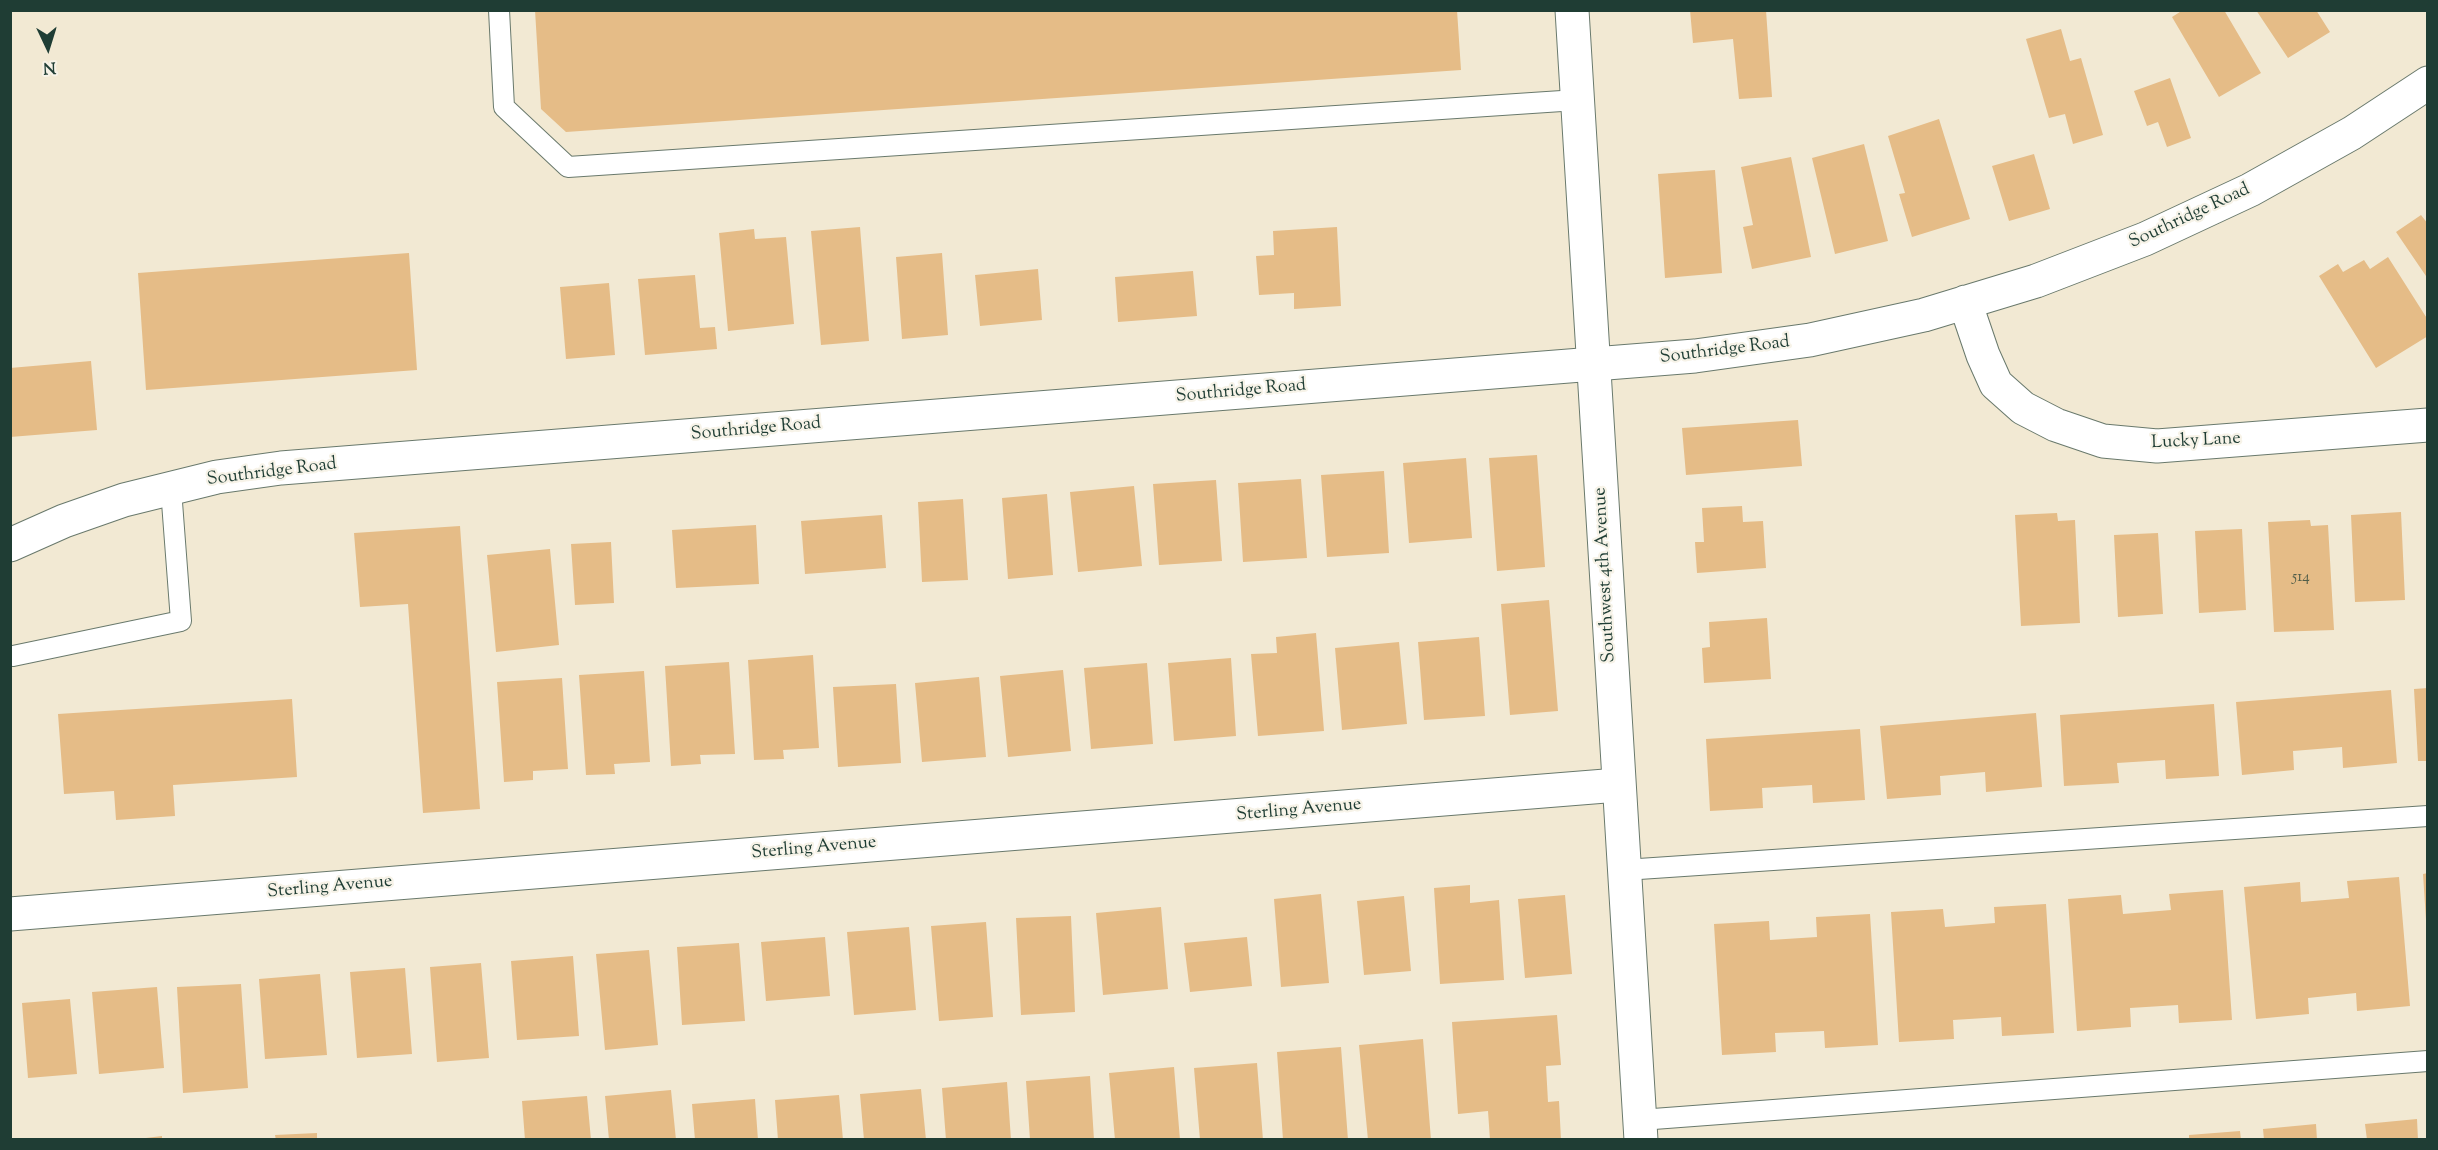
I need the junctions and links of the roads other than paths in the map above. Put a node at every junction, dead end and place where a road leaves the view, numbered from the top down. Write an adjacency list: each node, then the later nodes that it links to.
1 (499, 10): 4 (lane)
2 (1572, 10): 4 (street, Southwest 4th Avenue)
3 (2427, 83): 5 (street, Southridge Road)
4 (1577, 100): 6 (street, Southwest 4th Avenue)
5 (1965, 302): 6 (street, Southridge Road); 7 (street, Lucky Lane)
6 (1593, 364): 8 (street, Southridge Road); 11 (street, Southwest 4th Avenue)
7 (2427, 425)
8 (171, 489): 9 (street, Southridge Road); 10 (lane)
9 (10, 545)
10 (13, 656)
11 (1618, 785): 13 (street, Southwest 4th Avenue); 14 (street, Sterling Avenue)
12 (2427, 816): 13 (lane)
13 (1624, 870): 16 (street, Southwest 4th Avenue)
14 (10, 914)
15 (2427, 1061): 16 (lane)
16 (1640, 1130)

